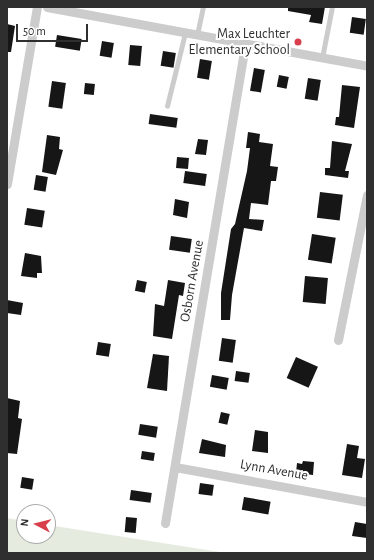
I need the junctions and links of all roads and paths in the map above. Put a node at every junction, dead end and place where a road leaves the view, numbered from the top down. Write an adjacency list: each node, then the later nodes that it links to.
1 (37, 7): 11 (street)
2 (47, 7): 5 (street)
3 (203, 7): 6 (lane)
4 (332, 7): 8 (lane)
5 (184, 33): 6 (street); 10 (lane)
6 (197, 36): 7 (street)
7 (245, 44): 8 (street); 14 (street, Osborn Avenue)
8 (322, 58): 9 (street)
9 (367, 66)
10 (167, 106)
11 (7, 184)
12 (367, 194): 13 (street)
13 (338, 340)
14 (175, 467): 15 (street, Lynn Avenue); 16 (street, Osborn Avenue)
15 (367, 502)
16 (165, 523)

